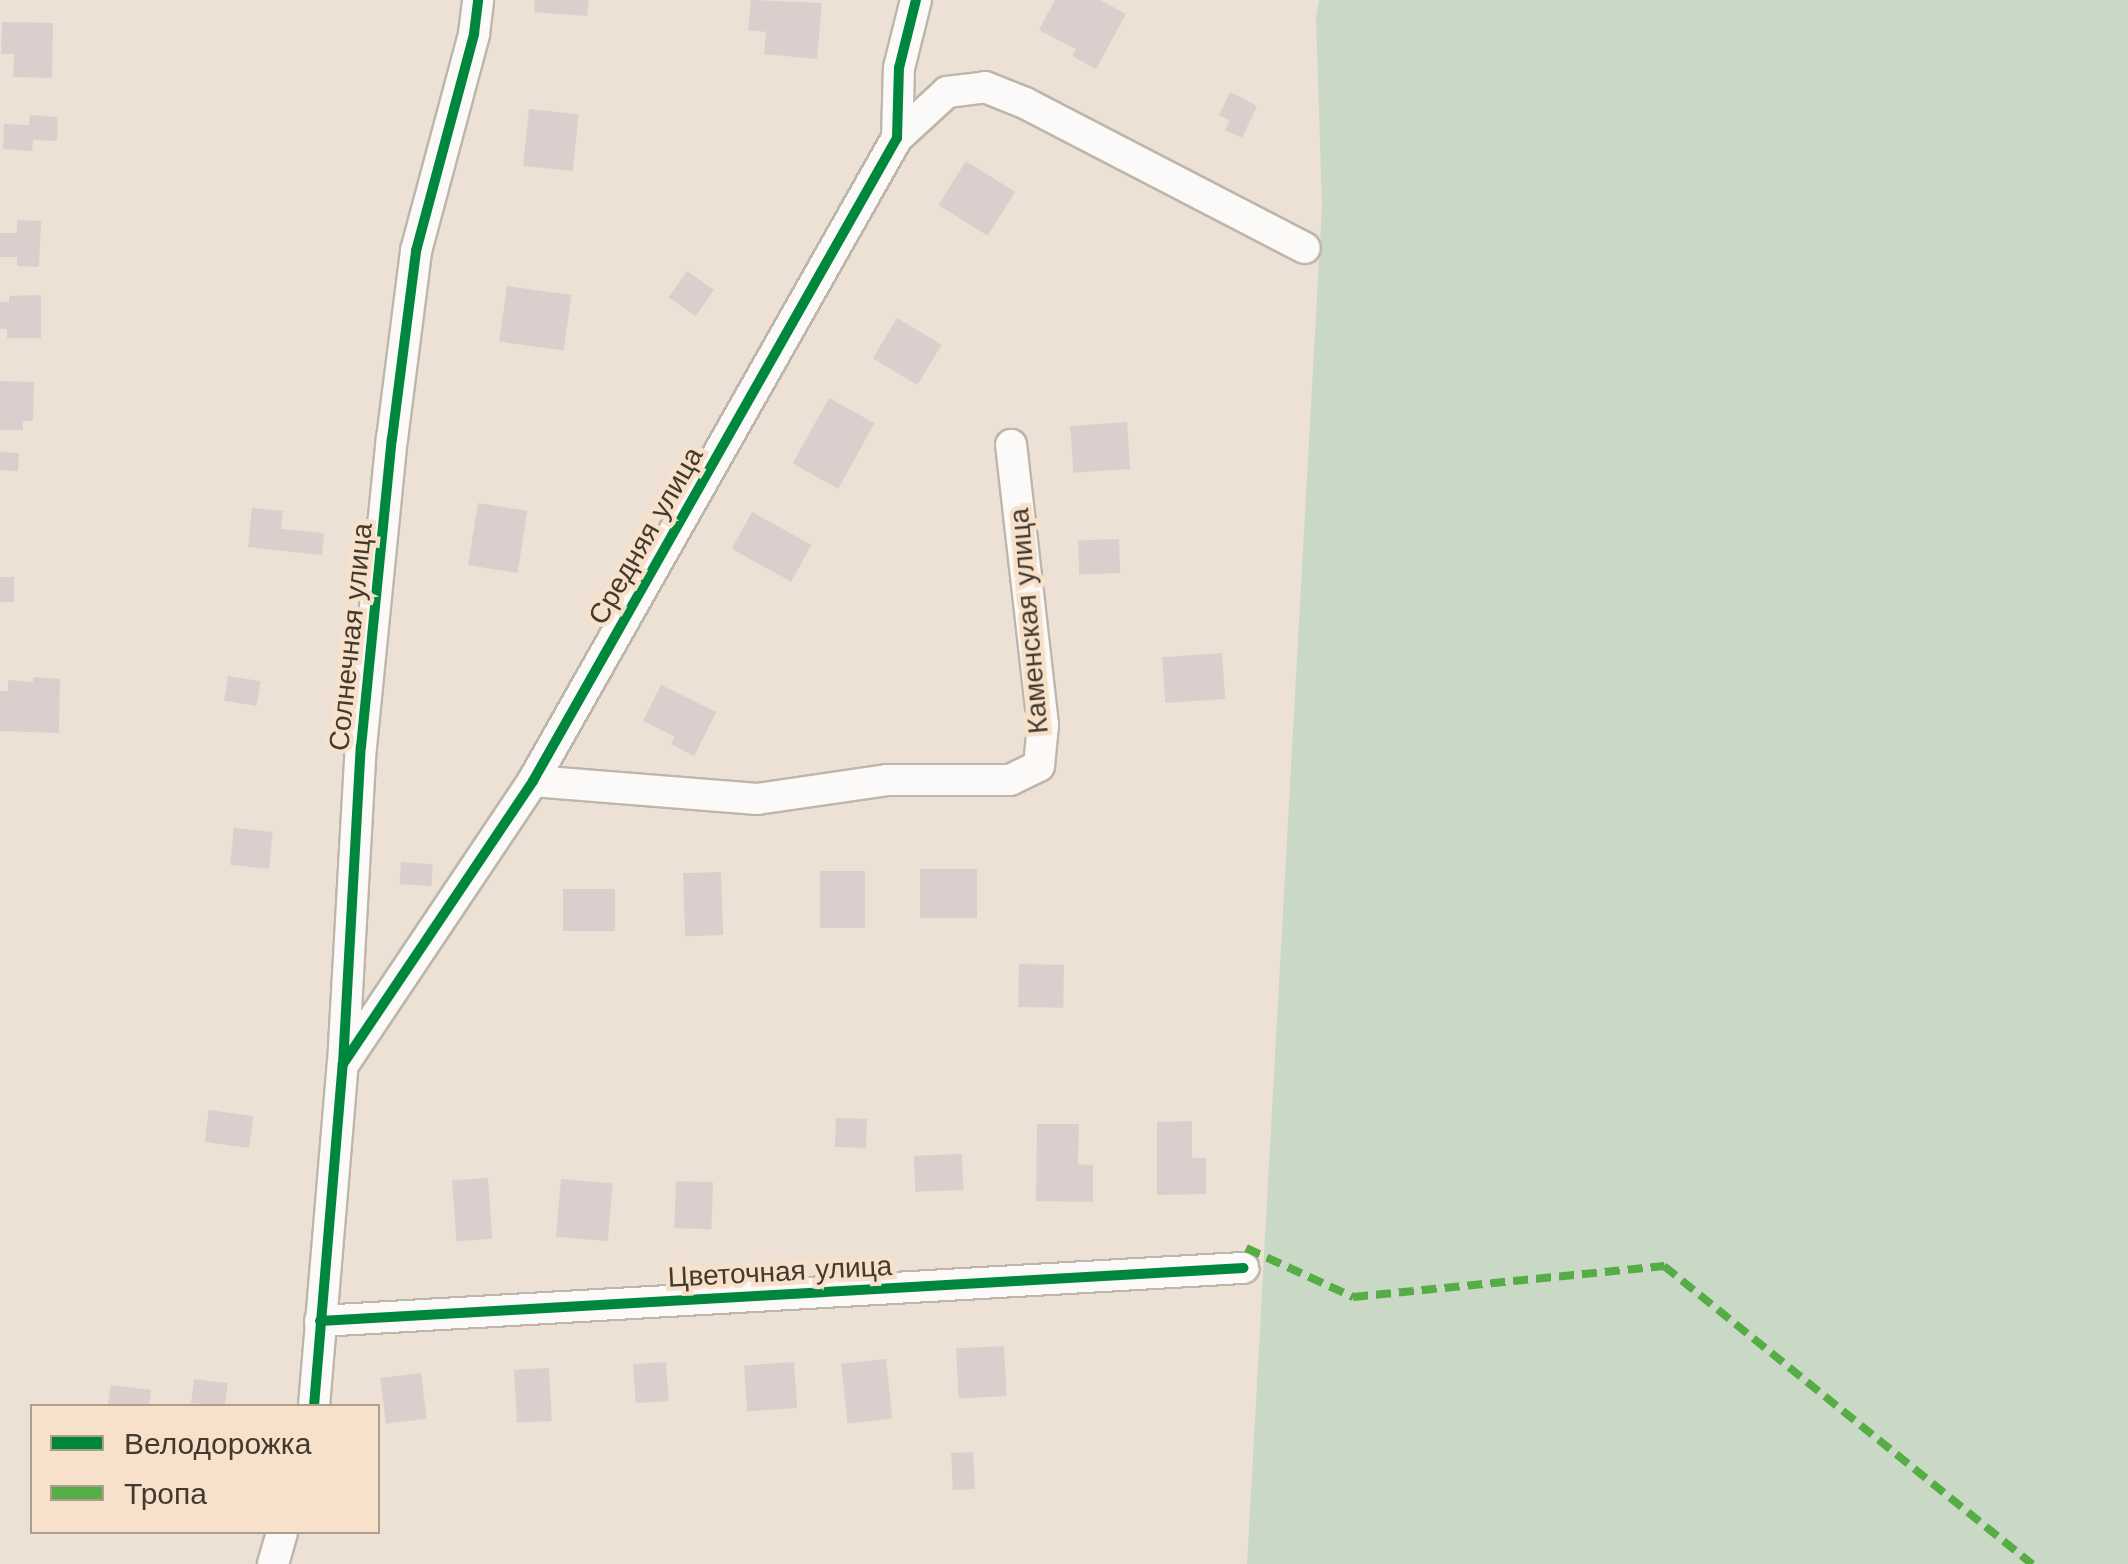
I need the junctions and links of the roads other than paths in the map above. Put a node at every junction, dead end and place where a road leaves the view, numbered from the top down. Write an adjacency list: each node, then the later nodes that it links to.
1 (478, 0): 7 (street, Солнечная улица)
2 (916, 0): 3 (street, Средняя улица)
3 (896, 138): 4 (street); 6 (street, Средняя улица)
4 (1304, 248)
5 (1011, 445): 6 (street, Каменская улица)
6 (533, 780): 7 (street, Средняя улица)
7 (344, 1064): 9 (street, Солнечная улица)
8 (1243, 1268): 9 (street, Цветочная улица)
9 (320, 1321): 10 (street, Солнечная улица)
10 (314, 1404)
11 (281, 1534): 12 (street)
12 (272, 1564)

